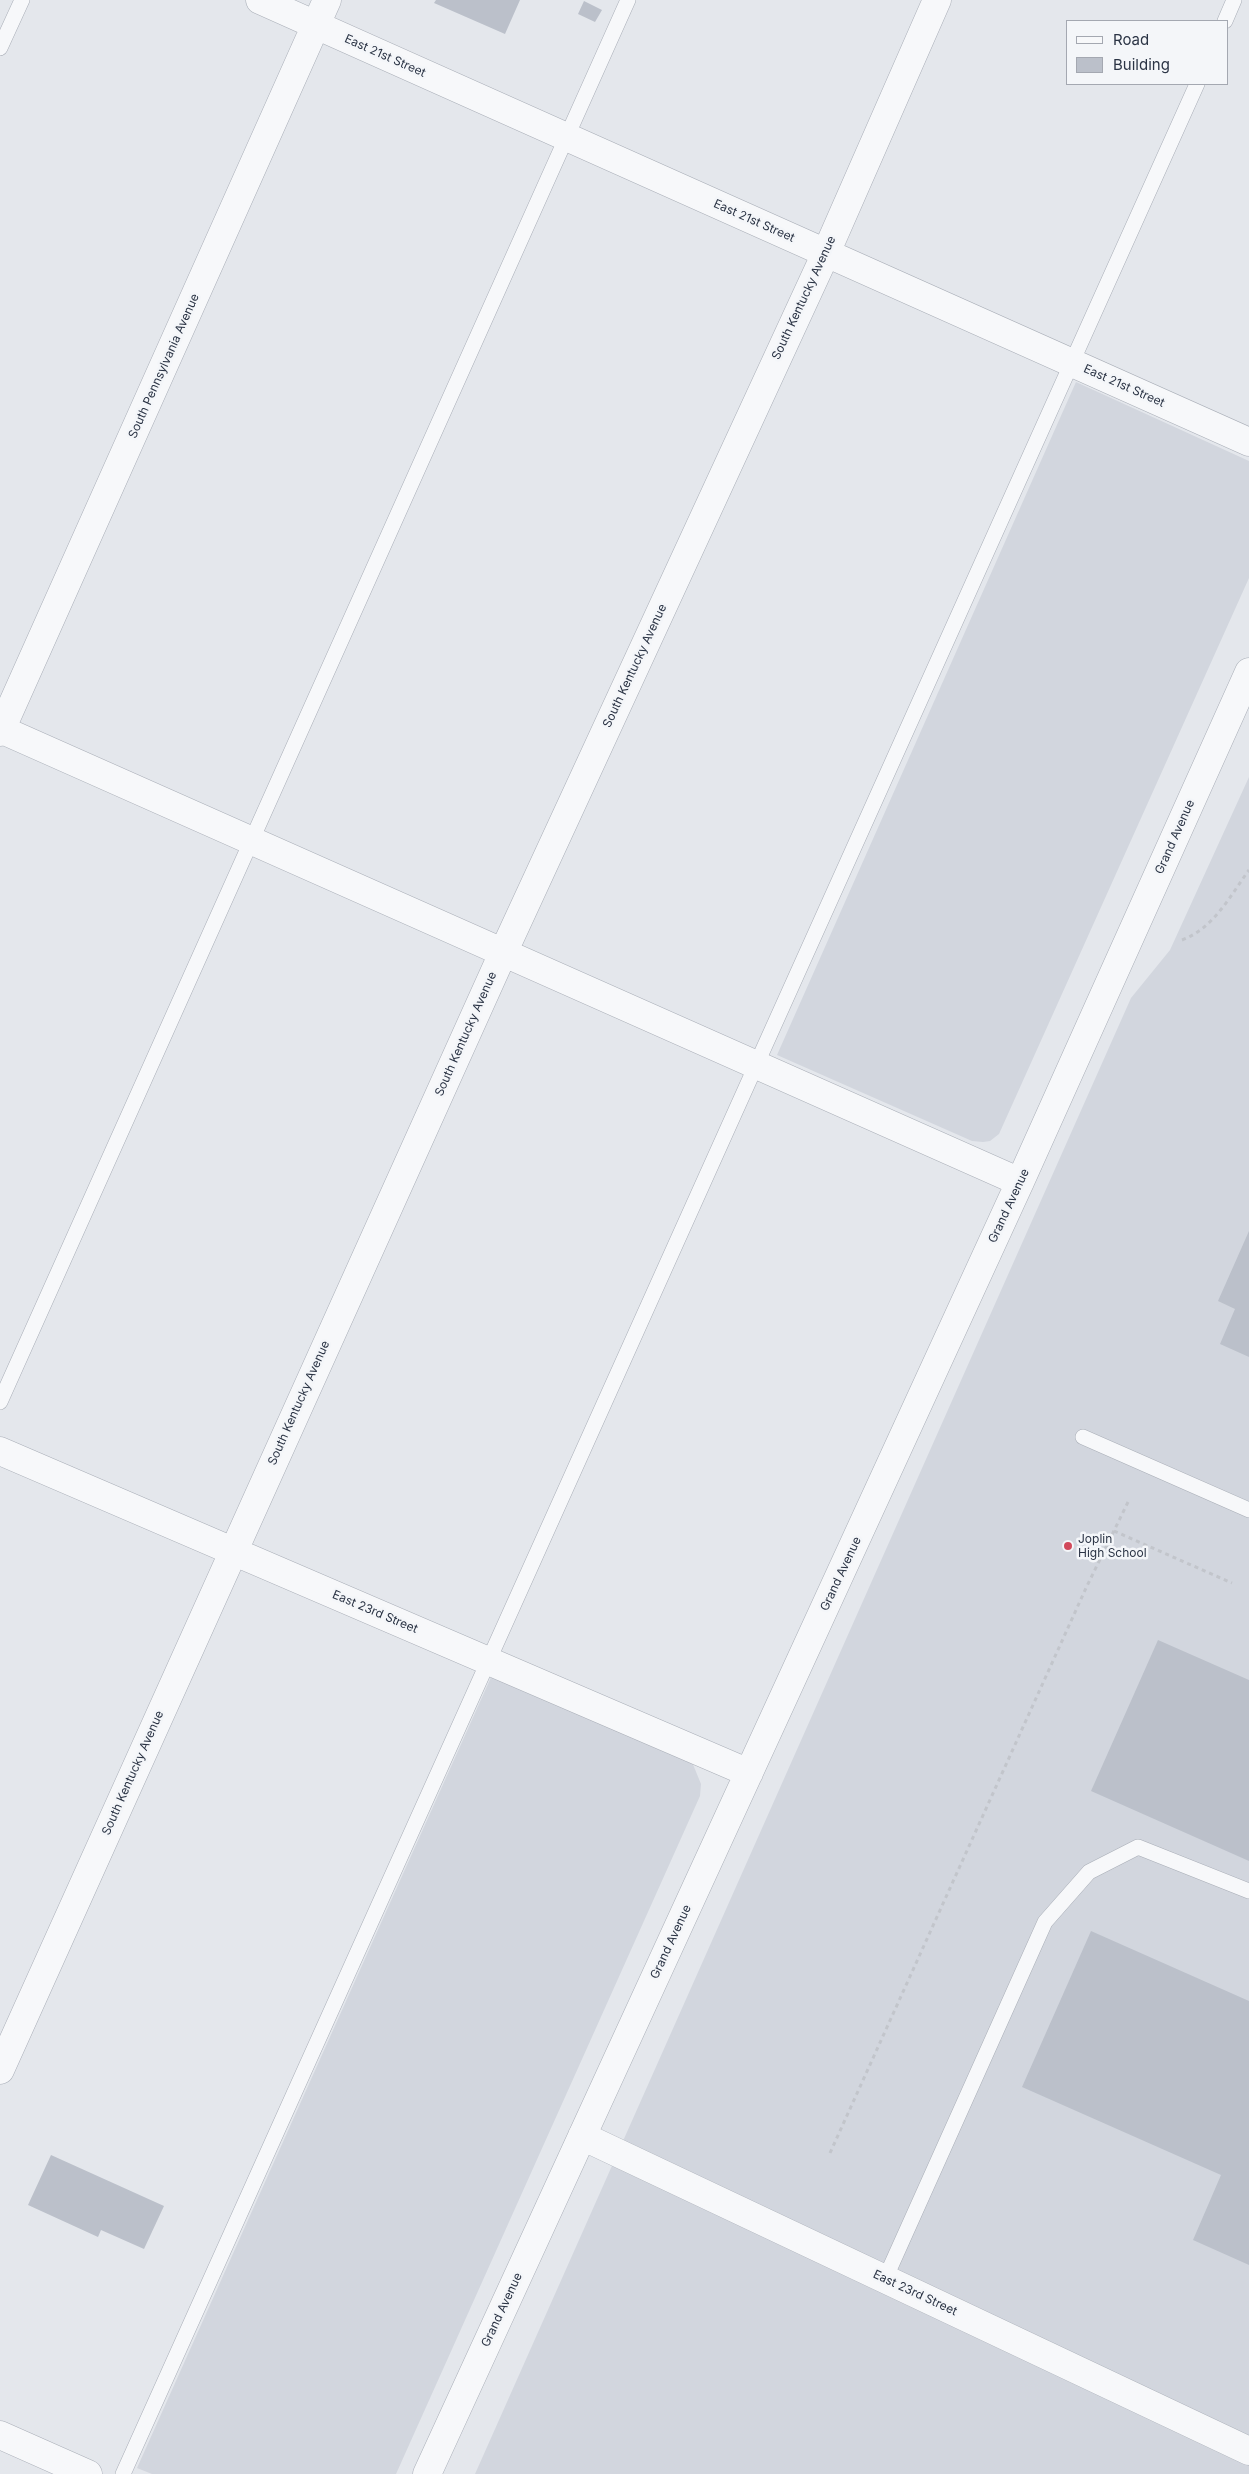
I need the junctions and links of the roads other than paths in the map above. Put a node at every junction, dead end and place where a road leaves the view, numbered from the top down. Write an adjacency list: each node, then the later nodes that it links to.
1 (22, 0): 9 (lane)
2 (260, 0): 8 (street, East 21st Street)
3 (327, 0): 8 (street, South Pennsylvania Avenue)
4 (628, 0): 11 (lane)
5 (937, 0): 12 (street, South Kentucky Avenue)
6 (1234, 0): 7 (lane)
7 (1225, 20)
8 (316, 25): 11 (street, East 21st Street); 16 (street, South Pennsylvania Avenue)
9 (0, 48)
10 (1197, 85): 13 (lane)
11 (567, 137): 12 (street, East 21st Street); 17 (lane)
12 (826, 253): 13 (street, East 21st Street); 18 (street, South Kentucky Avenue)
13 (1072, 362): 14 (street, East 21st Street); 19 (lane)
14 (1249, 442)
15 (1249, 672): 20 (street, Grand Avenue)
16 (0, 730): 17 (street)
17 (252, 841): 18 (street); 21 (lane)
18 (503, 953): 19 (street); 25 (street, South Kentucky Avenue)
19 (756, 1065): 20 (street); 26 (lane)
20 (1020, 1182): 27 (street, Grand Avenue)
21 (0, 1402)
22 (1084, 1436): 24 (lane)
23 (0, 1451): 25 (street, East 23rd Street)
24 (1249, 1510)
25 (233, 1551): 26 (street, East 23rd Street); 29 (street, South Kentucky Avenue)
26 (488, 1661): 27 (street, East 23rd Street); 35 (lane)
27 (749, 1773): 30 (street, Grand Avenue)
28 (1249, 1891): 31 (lane)
29 (0, 2070)
30 (582, 2136): 31 (street, East 23rd Street); 36 (street, Grand Avenue)
31 (885, 2279): 33 (street, East 23rd Street)
32 (0, 2435): 34 (street)
33 (1249, 2451)
34 (88, 2474)
35 (123, 2474)
36 (427, 2474)

